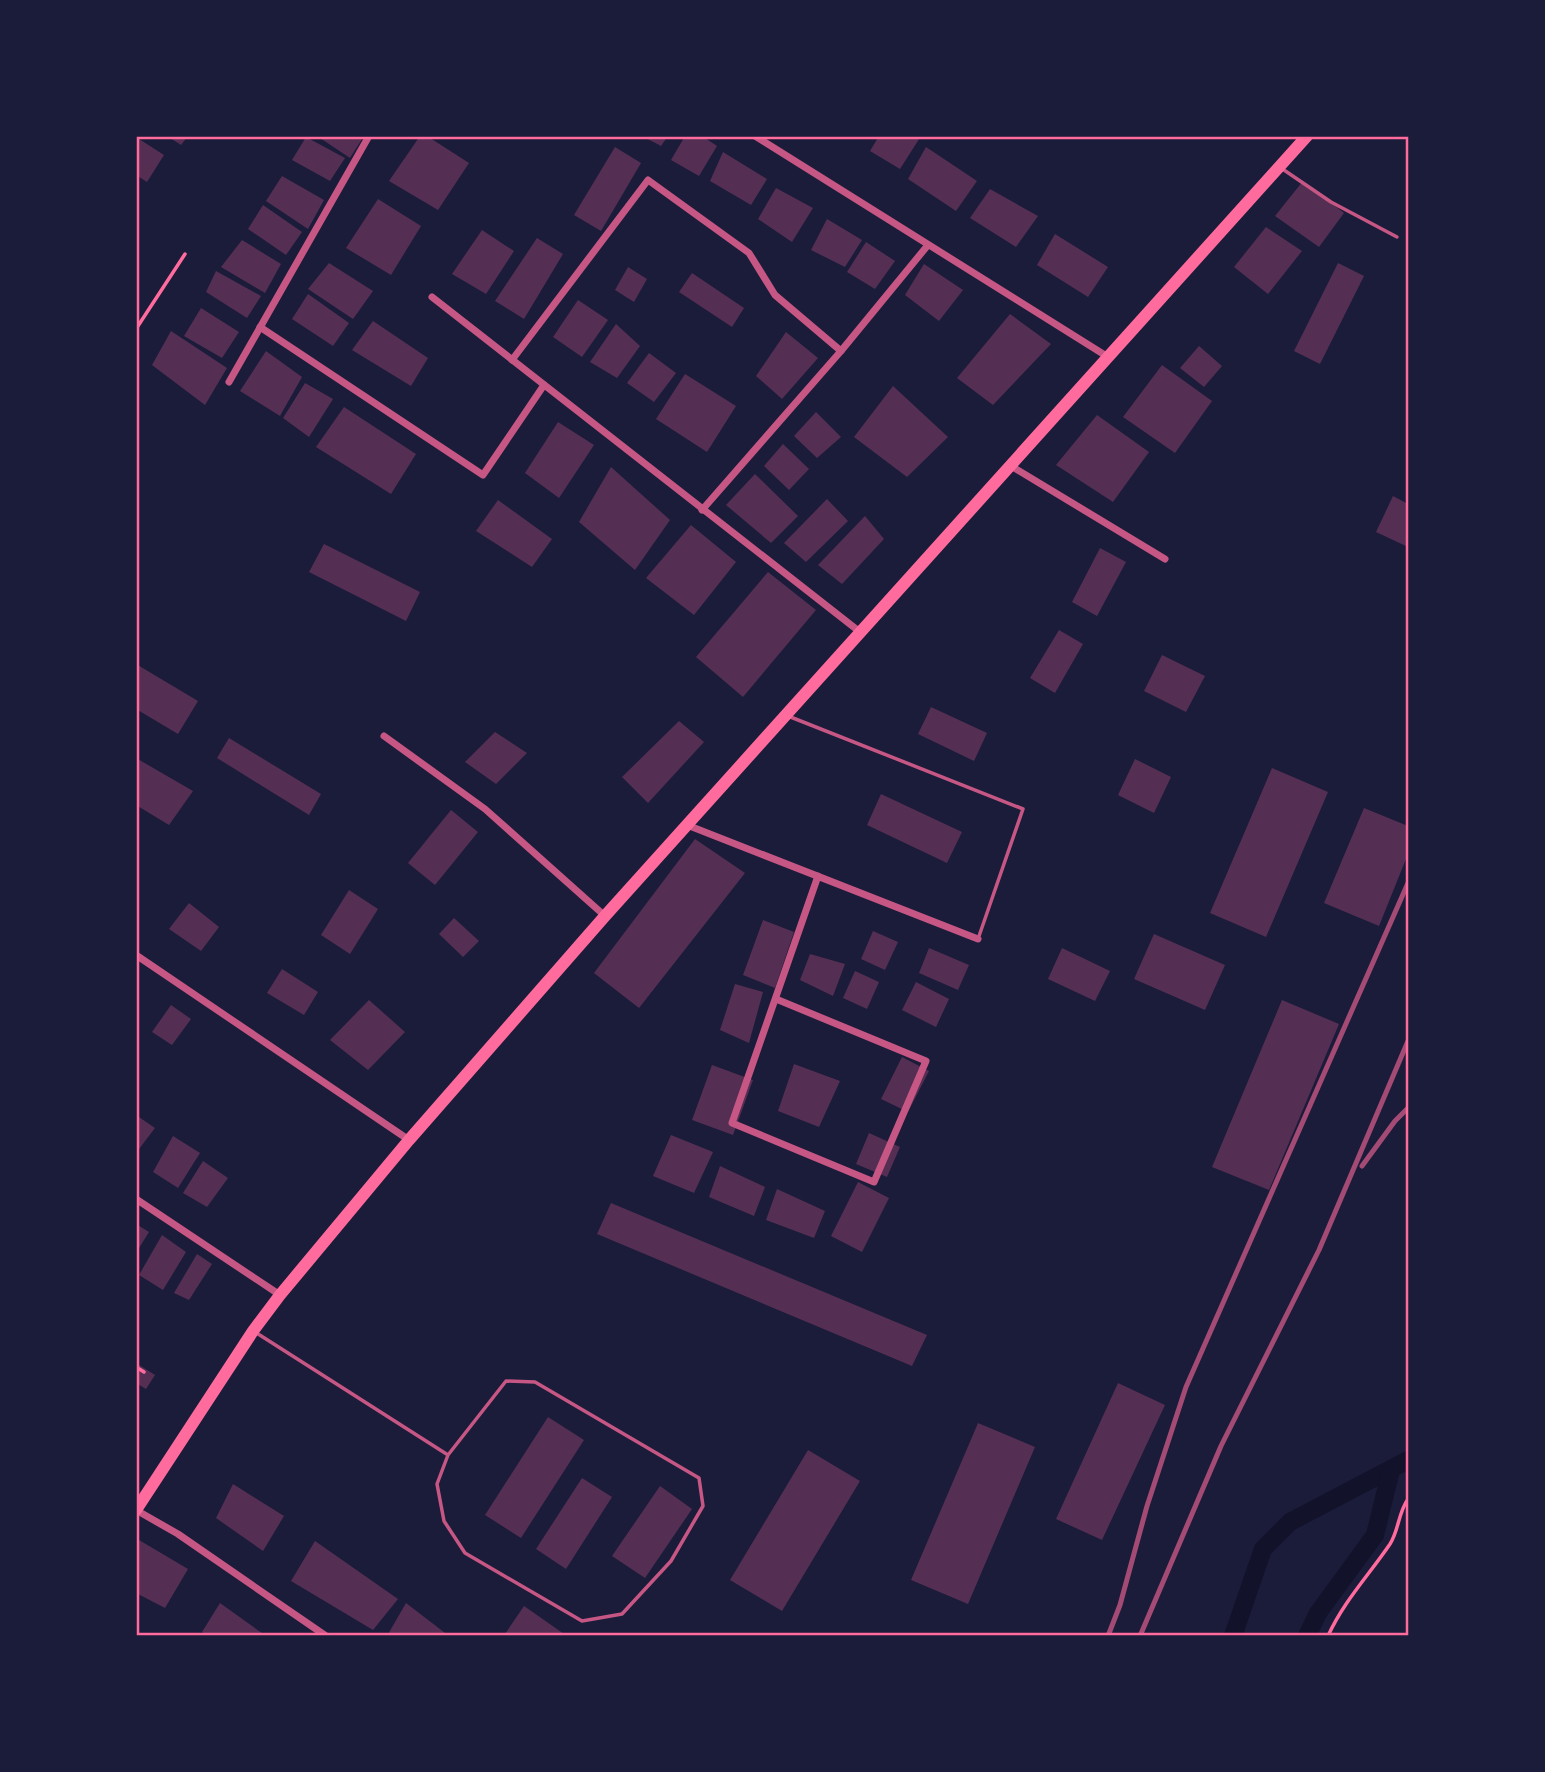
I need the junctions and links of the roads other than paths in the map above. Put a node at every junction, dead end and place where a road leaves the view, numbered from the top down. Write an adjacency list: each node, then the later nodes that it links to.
1 (369, 136): 8 (street)
2 (755, 136): 6 (street)
3 (1307, 136): 4 (main road)
4 (1280, 166): 5 (lane); 10 (main road)
5 (1397, 237)
6 (928, 245): 9 (street); 10 (street)
7 (432, 297): 11 (street)
8 (260, 327): 12 (street); 13 (street)
9 (841, 351): 11 (street); 15 (street)
10 (1109, 358): 14 (main road)
11 (512, 360): 13 (street)
12 (229, 382)
13 (544, 385): 15 (street)
14 (1011, 466): 16 (street); 17 (main road)
15 (702, 510): 17 (street)
16 (1165, 559)
17 (860, 632): 18 (main road)
18 (786, 715): 20 (main road); 23 (lane)
19 (384, 736): 22 (street)
20 (687, 825): 21 (street); 22 (main road)
21 (818, 876): 23 (street); 25 (street)
22 (605, 916): 26 (main road)
23 (978, 939)
24 (136, 955): 26 (street)
25 (776, 999): 25 (street)
26 (409, 1140): 28 (main road)
27 (136, 1199): 28 (street)
28 (280, 1294): 29 (main road)
29 (253, 1331): 30 (lane); 31 (main road)
30 (448, 1455): 30 (lane)
31 (136, 1510): 32 (street)
32 (326, 1636)

